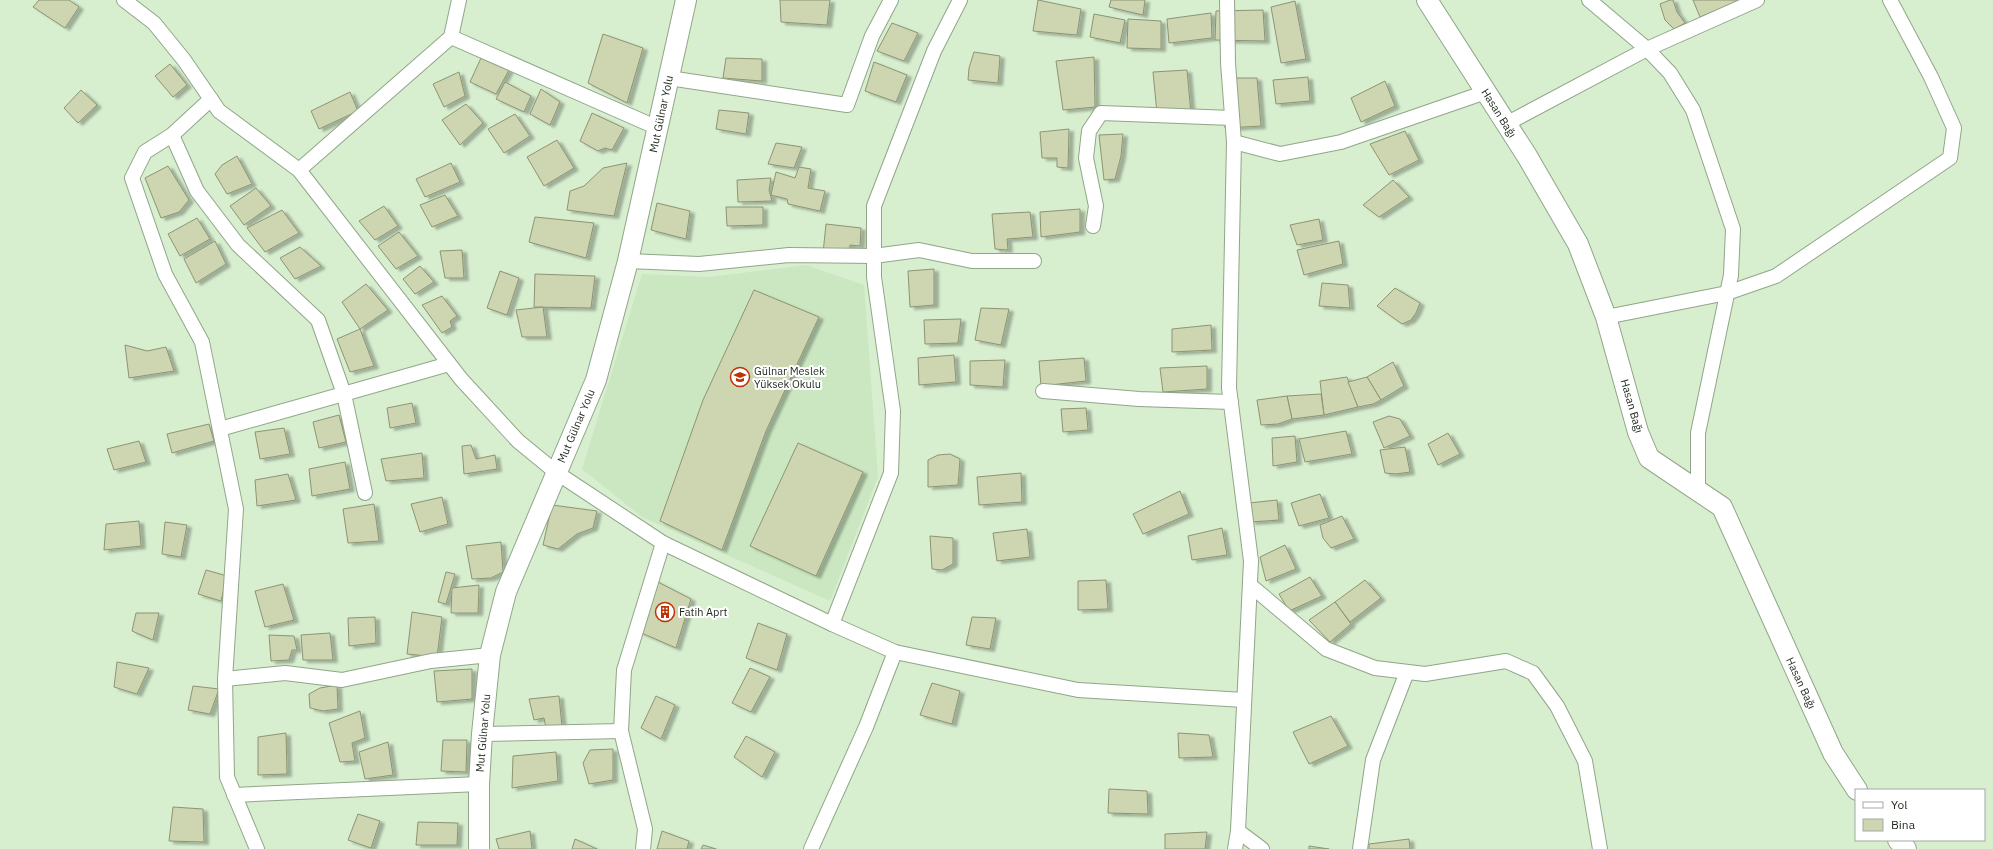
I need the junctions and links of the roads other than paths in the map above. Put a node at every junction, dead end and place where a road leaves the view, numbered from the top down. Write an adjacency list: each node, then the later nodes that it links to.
1 (124, 0): 15 (street)
2 (459, 0): 11 (street)
3 (686, 0): 13 (street, Mut Gülnar Yolu)
4 (892, 0): 13 (street)
5 (960, 0): 23 (street)
6 (1227, 0): 16 (street)
7 (1427, 0): 14 (street, Hasan Bağı)
8 (1588, 0): 12 (street)
9 (1757, 0): 12 (street)
10 (1890, 0): 26 (street)
11 (451, 37): 18 (street); 21 (street)
12 (1647, 49): 17 (street); 26 (street)
13 (669, 78): 18 (street, Mut Gülnar Yolu)
14 (1486, 92): 17 (street, Hasan Bağı); 20 (street)
15 (211, 99): 19 (street); 21 (street)
16 (1232, 118): 20 (street); 22 (street)
17 (1506, 124): 27 (street, Hasan Bağı)
18 (658, 128): 24 (street, Mut Gülnar Yolu)
19 (172, 135): 30 (street); 32 (street)
20 (1234, 142): 31 (street)
21 (298, 170): 28 (street)
22 (1093, 226)
23 (874, 256): 24 (street); 25 (street); 38 (street)
24 (628, 260): 33 (street, Mut Gülnar Yolu)
25 (1034, 261)
26 (1727, 293): 27 (street); 34 (street)
27 (1606, 317): 34 (street, Hasan Bağı)
28 (449, 364): 30 (street); 33 (street)
29 (1044, 391): 31 (street)
30 (344, 394): 32 (street); 35 (street)
31 (1231, 402): 37 (street)
32 (220, 429): 42 (street)
33 (557, 473): 36 (street); 40 (street, Mut Gülnar Yolu)
34 (1698, 492): 47 (street, Hasan Bağı)
35 (365, 493)
36 (663, 543): 38 (street); 44 (street)
37 (1250, 585): 41 (street); 43 (street)
38 (832, 624): 39 (street)
39 (895, 652): 43 (street); 54 (street)
40 (490, 656): 42 (street); 45 (street, Mut Gülnar Yolu)
41 (1406, 672): 57 (street); 58 (street)
42 (225, 679): 48 (street)
43 (1244, 700): 49 (street)
44 (621, 731): 45 (street); 53 (street)
45 (482, 734): 46 (street, Mut Gülnar Yolu)
46 (479, 784): 48 (street); 52 (street, Mut Gülnar Yolu)
47 (1856, 789)
48 (234, 795): 51 (street)
49 (1238, 831): 55 (street); 56 (street)
50 (1899, 841): 59 (street)
51 (257, 849)
52 (479, 849)
53 (643, 849)
54 (811, 849)
55 (1235, 849)
56 (1262, 849)
57 (1360, 849)
58 (1600, 849)
59 (1906, 849)

